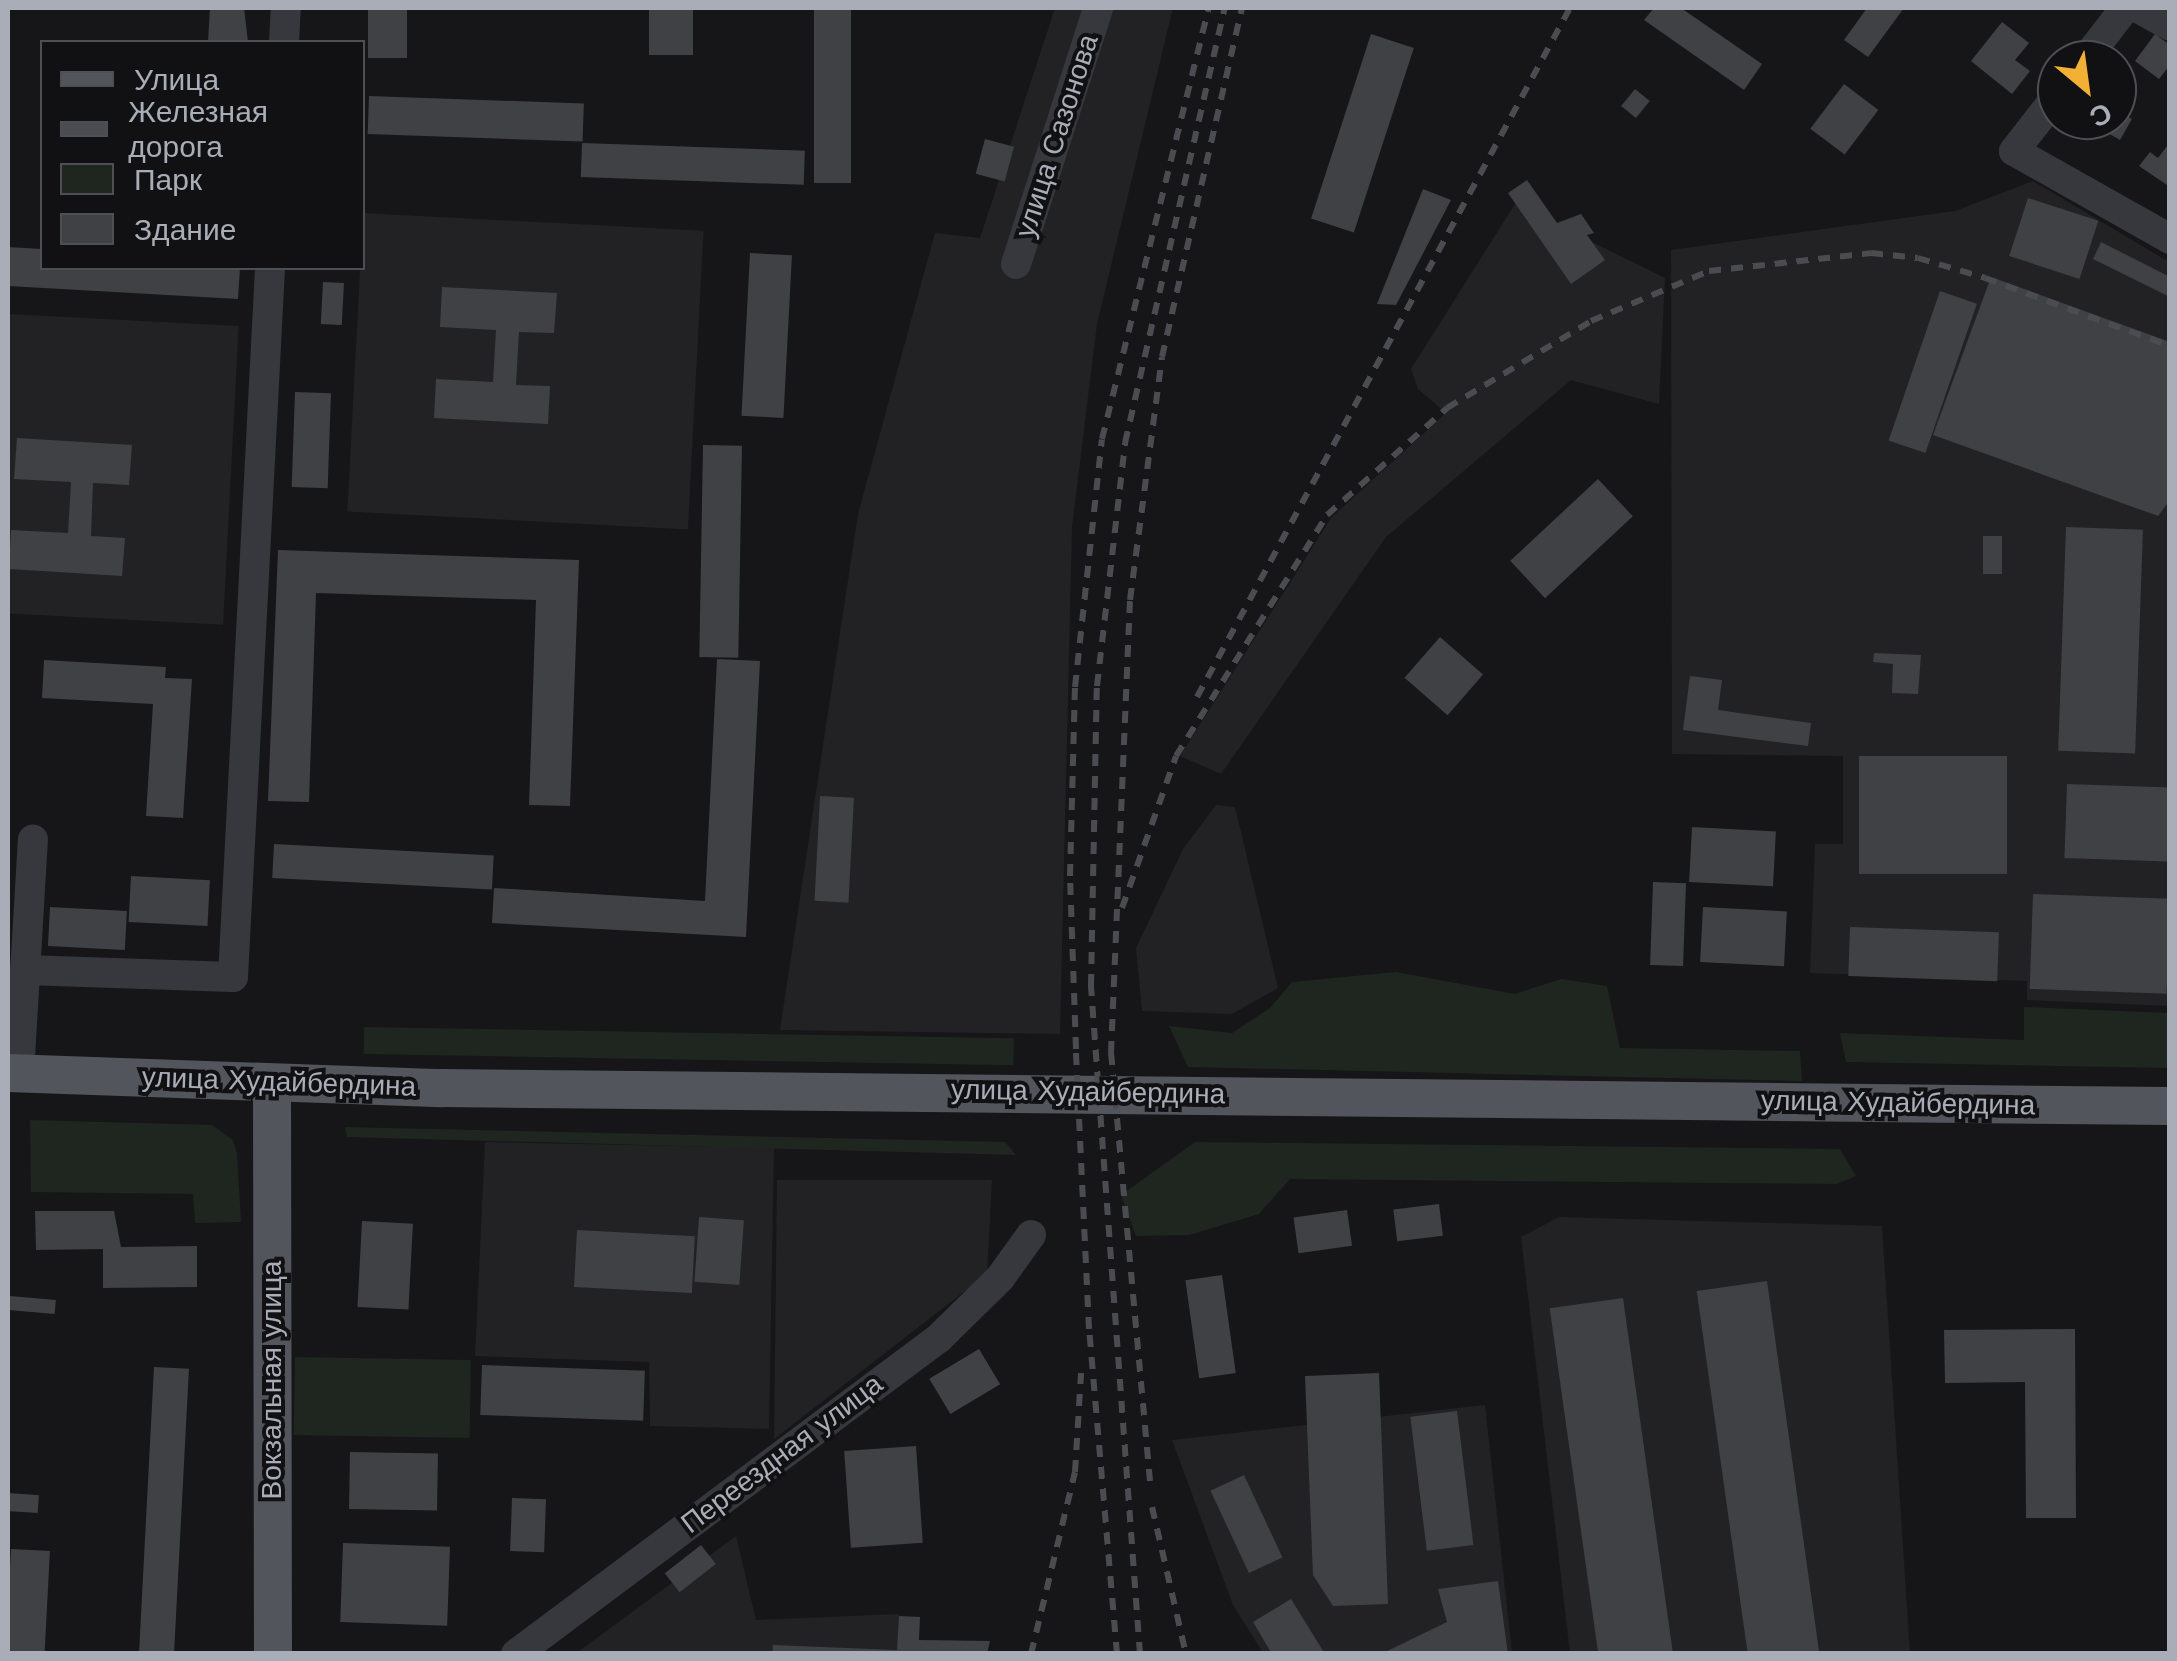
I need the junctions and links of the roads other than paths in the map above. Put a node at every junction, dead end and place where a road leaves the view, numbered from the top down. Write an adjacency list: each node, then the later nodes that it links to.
1 (286, 8): 6 (street)
2 (1098, 8): 10 (street, улица Сазонова)
3 (2125, 8): 7 (street)
4 (2138, 8): 5 (street)
5 (2170, 26)
6 (284, 40)
7 (2100, 40)
8 (2037, 122): 9 (street)
9 (2170, 239)
10 (1016, 264)
11 (270, 270): 13 (street)
12 (33, 838): 13 (street)
13 (25, 970): 15 (street)
14 (188, 1080): 15 (main road, улица Худайбердина); 16 (main road, улица Худайбердина); 17 (main road)
15 (11, 1081): 17 (main road, улица Худайбердина)
16 (442, 1088): 17 (main road); 18 (main road, улица Худайбердина)
17 (272, 1097): 19 (main road, улица Худайбердина); 21 (main road, Вокзальная улица)
18 (2170, 1106)
19 (2170, 1129)
20 (1032, 1236): 22 (street, Переездная улица)
21 (273, 1654)
22 (516, 1654)

